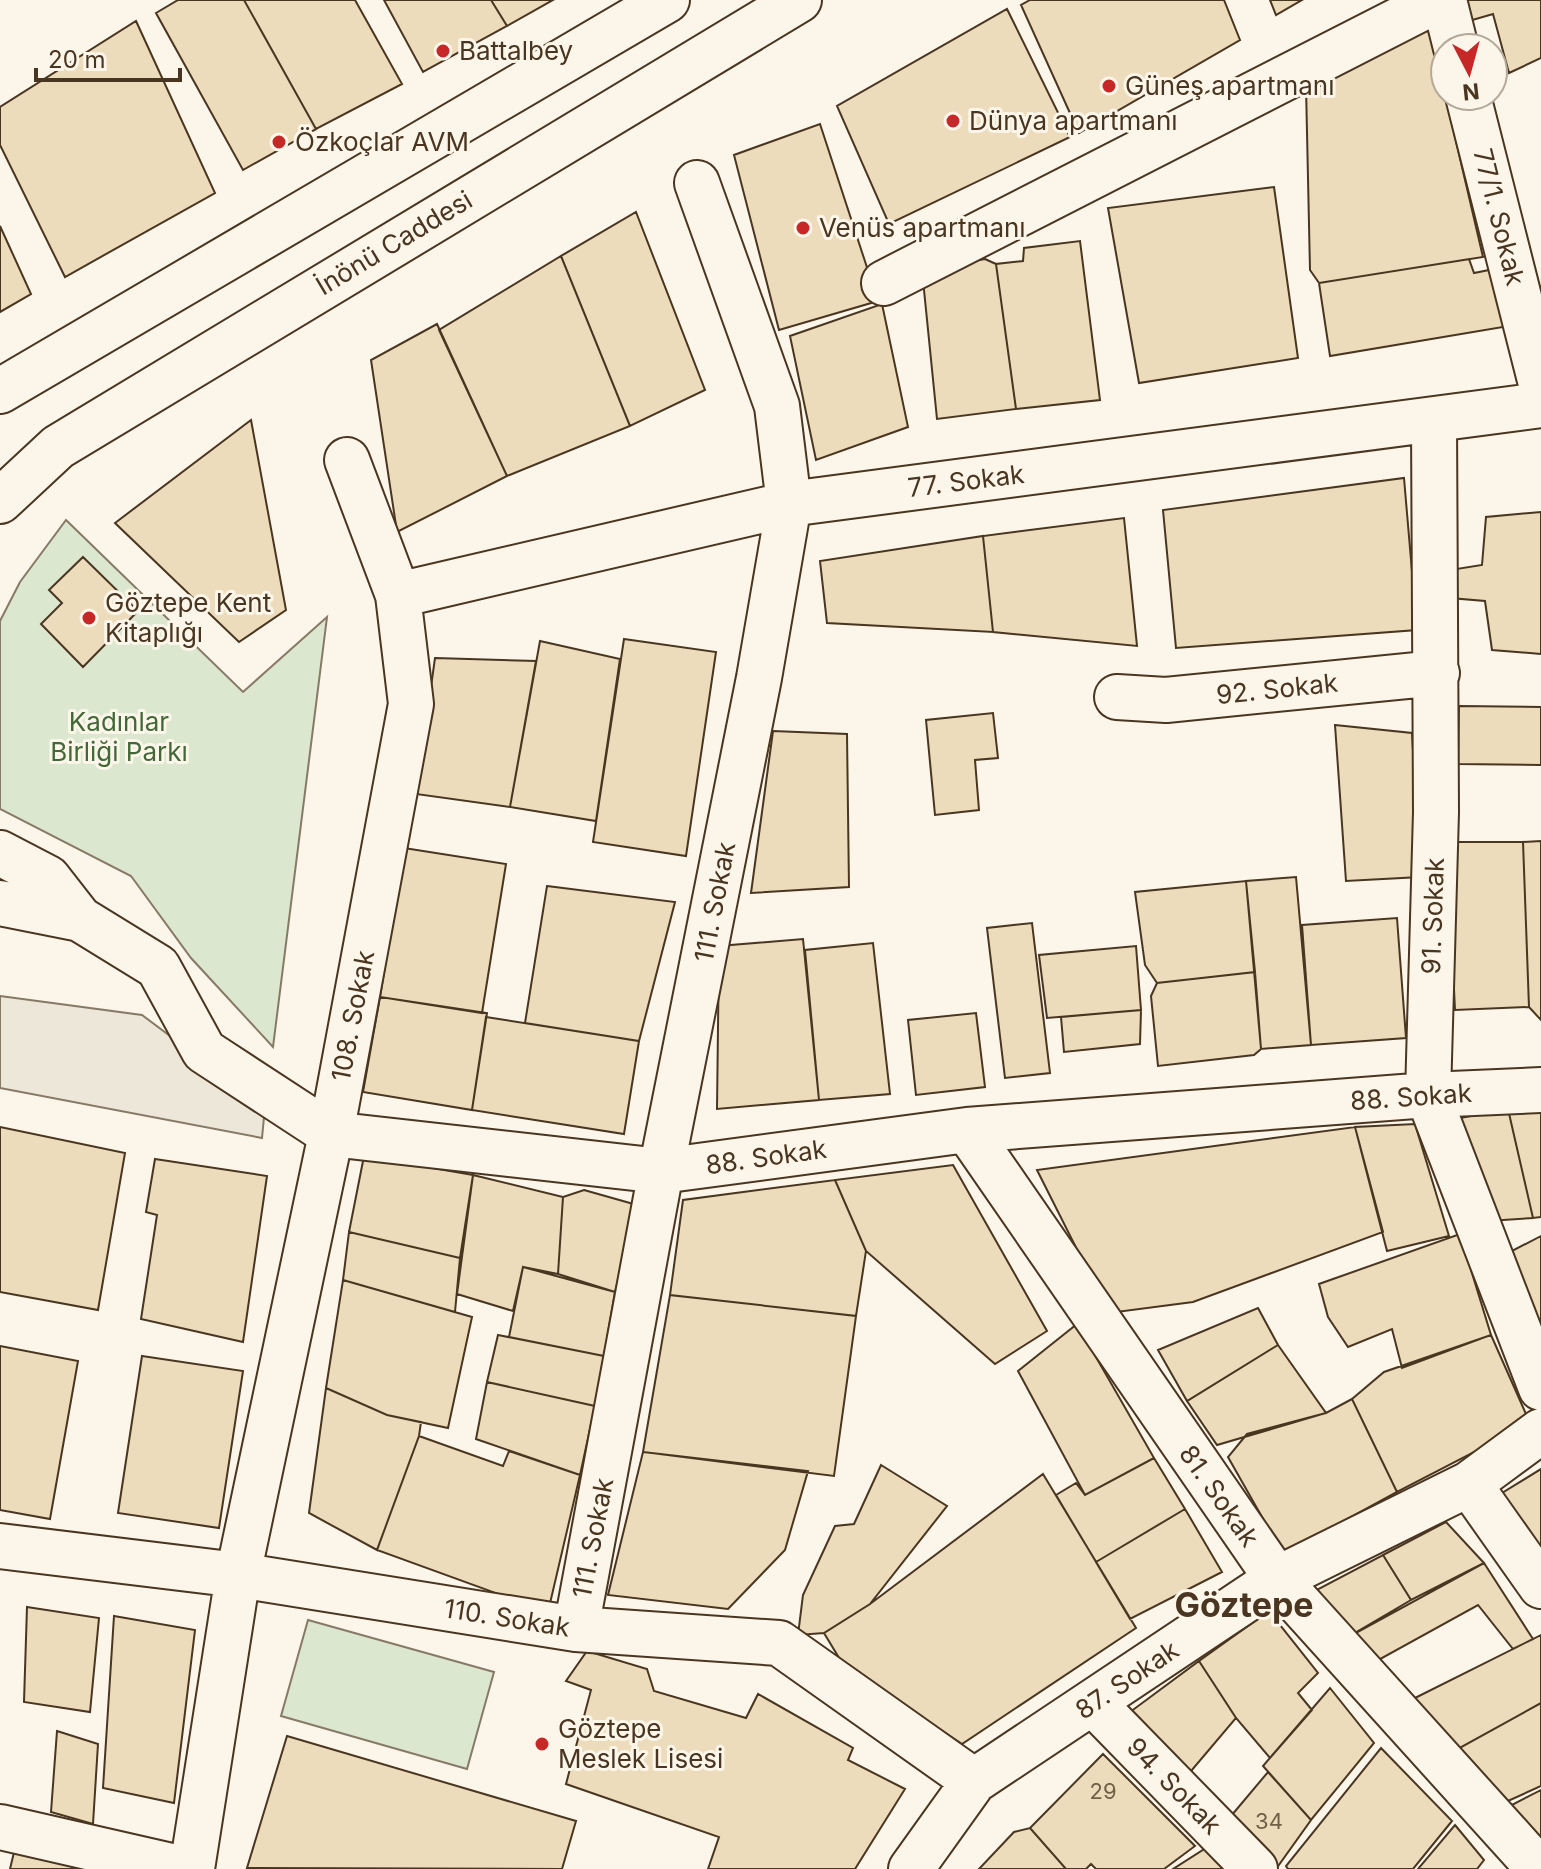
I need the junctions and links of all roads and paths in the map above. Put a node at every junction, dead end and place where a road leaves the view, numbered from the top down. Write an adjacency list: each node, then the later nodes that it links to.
1 (667, 0): 9 (street)
2 (799, 0): 13 (street, İnönü Caddesi)
3 (1441, 0): 4 (street); 7 (street)
4 (1451, 32)
5 (1472, 112): 8 (street, 77/1. Sokak)
6 (697, 183): 14 (street, 111. Sokak)
7 (884, 283)
8 (1541, 384)
9 (0, 391)
10 (1541, 405): 11 (street, 77. Sokak)
11 (1434, 422): 14 (street, 77. Sokak); 16 (street, 91. Sokak)
12 (347, 460): 15 (street, 108. Sokak)
13 (0, 501)
14 (789, 504): 15 (street, 77. Sokak); 25 (street, 111. Sokak)
15 (398, 595): 24 (street, 108. Sokak)
16 (1437, 673): 17 (street, 92. Sokak); 22 (street, 91. Sokak)
17 (1117, 697)
18 (0, 853): 20 (street, 88. Sokak)
19 (0, 903): 20 (street, 88. Sokak)
20 (80, 919): 24 (street, 88. Sokak)
21 (1541, 1090): 22 (street, 88. Sokak)
22 (1428, 1095): 23 (street, 88. Sokak); 26 (street, 91. Sokak)
23 (967, 1130): 25 (street, 88. Sokak); 31 (street, 81. Sokak)
24 (331, 1134): 25 (street, 88. Sokak); 30 (street, 108. Sokak)
25 (661, 1171): 33 (street, 111. Sokak)
26 (1541, 1388)
27 (1541, 1431): 28 (street, 87. Sokak)
28 (1469, 1484): 31 (street, 87. Sokak); 32 (street)
29 (0, 1546): 30 (street, 110. Sokak)
30 (238, 1575): 33 (street, 110. Sokak); 38 (street, 108. Sokak)
31 (1277, 1579): 34 (street, 87. Sokak); 41 (street, 81. Sokak)
32 (1541, 1586)
33 (576, 1629): 35 (street, 110. Sokak)
34 (1093, 1703): 35 (street, 87. Sokak); 40 (street, 94. Sokak)
35 (974, 1781): 39 (street, 87. Sokak)
36 (0, 1827): 37 (street)
37 (184, 1869)
38 (192, 1869)
39 (911, 1869)
40 (1255, 1869)
41 (1539, 1869)

